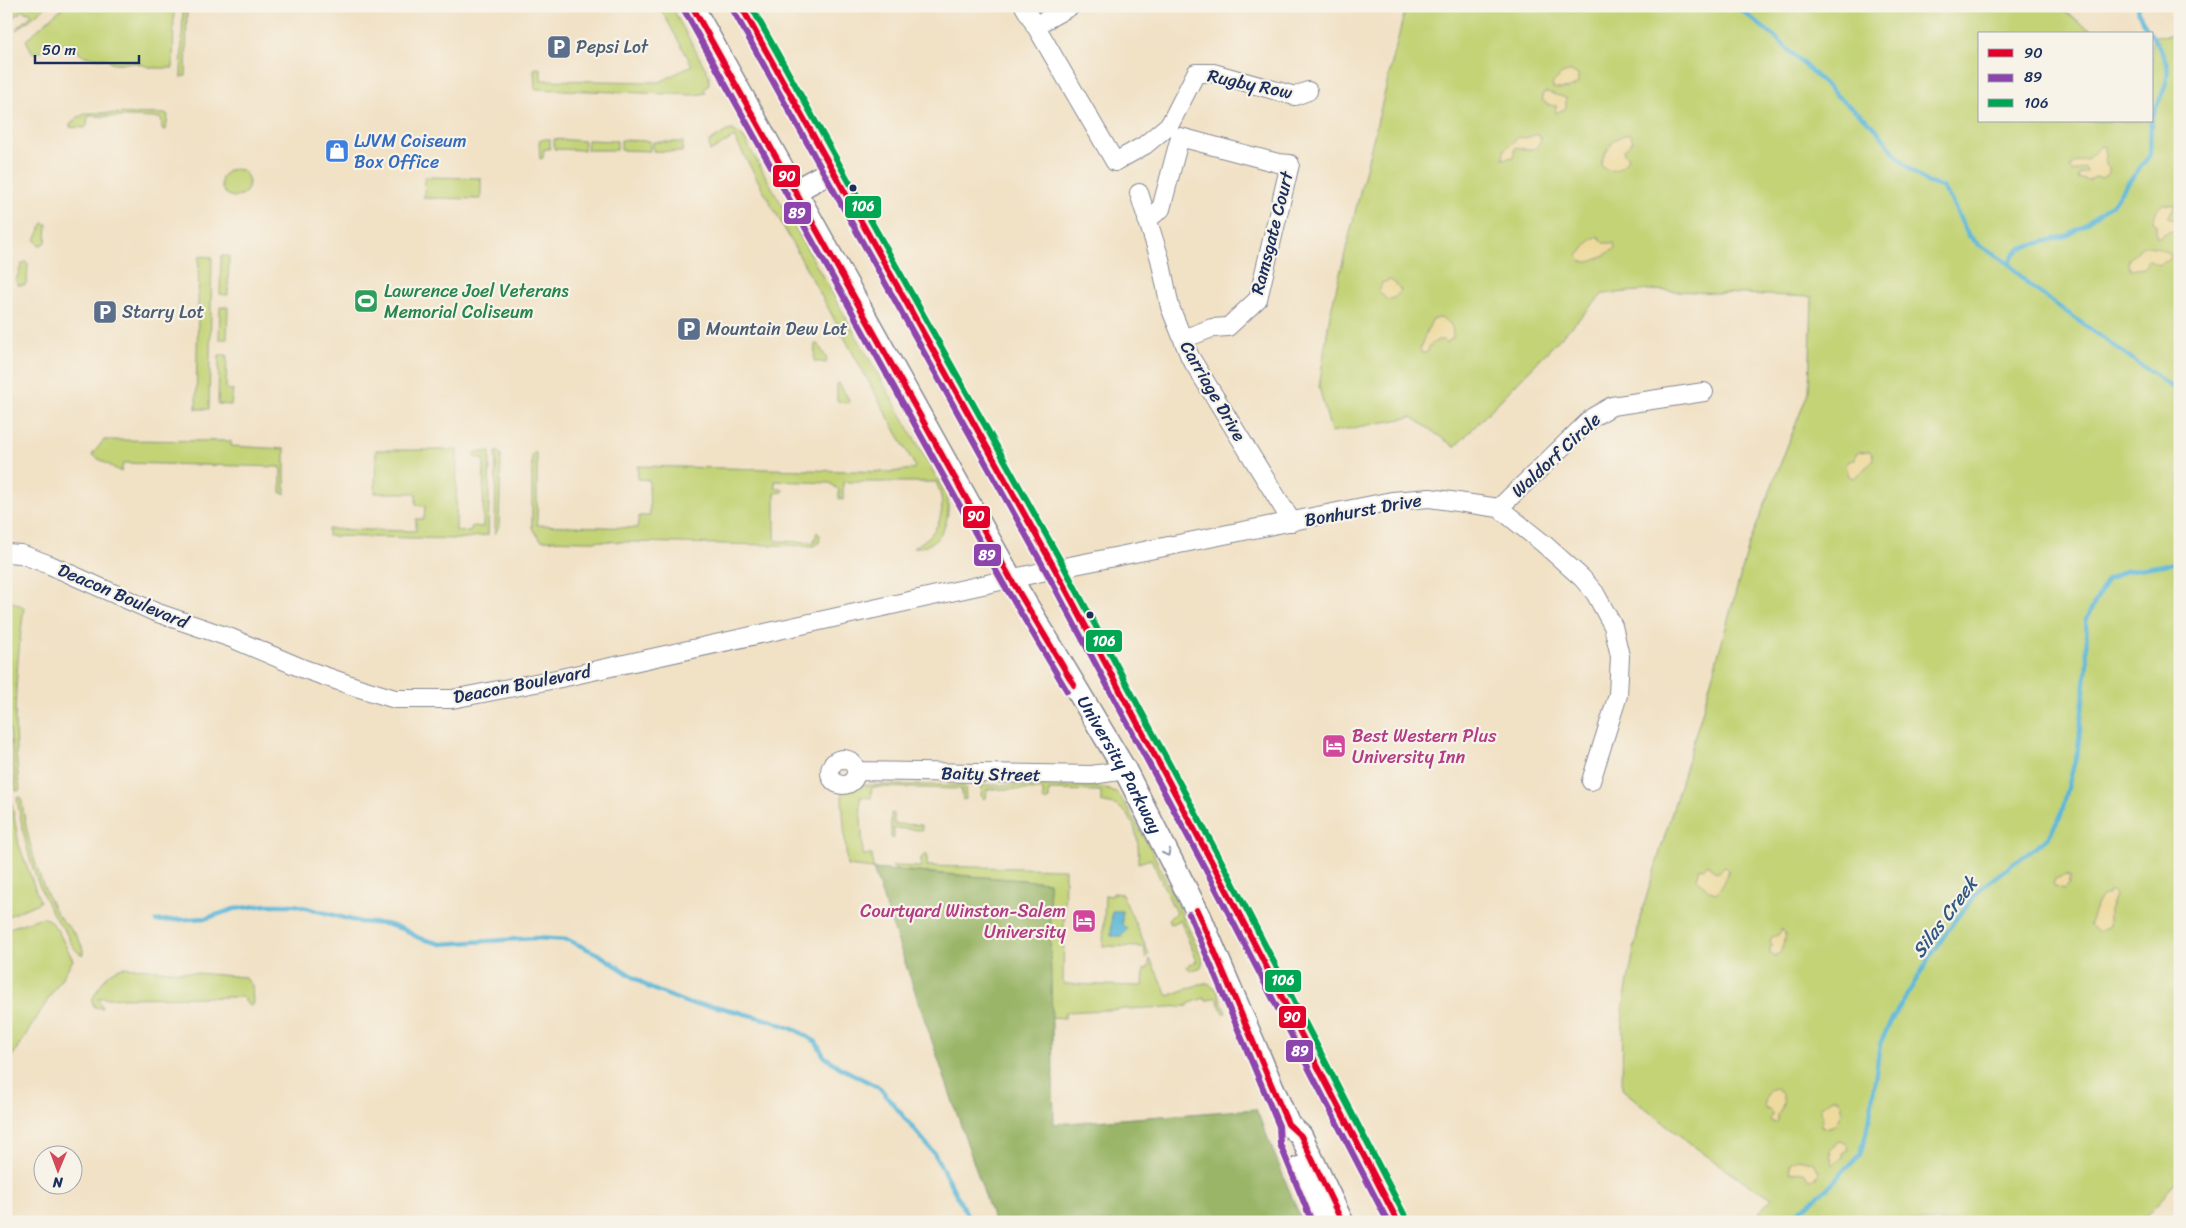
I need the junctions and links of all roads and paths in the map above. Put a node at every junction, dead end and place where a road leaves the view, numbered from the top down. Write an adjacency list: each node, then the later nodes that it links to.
1 (692, 6): 8 (main road, University Parkway)
2 (741, 6): 7 (main road, University Parkway)
3 (1024, 6): 5 (street)
4 (1072, 6): 5 (street)
5 (1035, 26): 6 (street, Rugby Row)
6 (1308, 91)
7 (833, 170): 8 (main road); 16 (main road, University Parkway)
8 (795, 191): 17 (main road, University Parkway)
9 (1138, 193): 10 (street, Carriage Drive)
10 (1148, 220): 11 (street, Carriage Drive); 11 (street, Ramsgate Court)
11 (1183, 339): 14 (street, Carriage Drive)
12 (1704, 392): 13 (street, Waldorf Circle)
13 (1499, 508): 14 (street, Bonhurst Drive); 20 (street)
14 (1292, 522): 16 (street, Bonhurst Drive)
15 (6, 553): 17 (street, Deacon Boulevard)
16 (1055, 570): 17 (street, Deacon Boulevard); 24 (main road, University Parkway)
17 (1011, 579): 18 (main road, University Parkway)
18 (1126, 770): 19 (street, Baity Street); 21 (main road, University Parkway, one-way to 21)
19 (856, 771)
20 (1591, 781)
21 (1288, 1124): 22 (main road); 23 (main road, University Parkway)
22 (1322, 1222)
23 (1342, 1222)
24 (1398, 1222)

